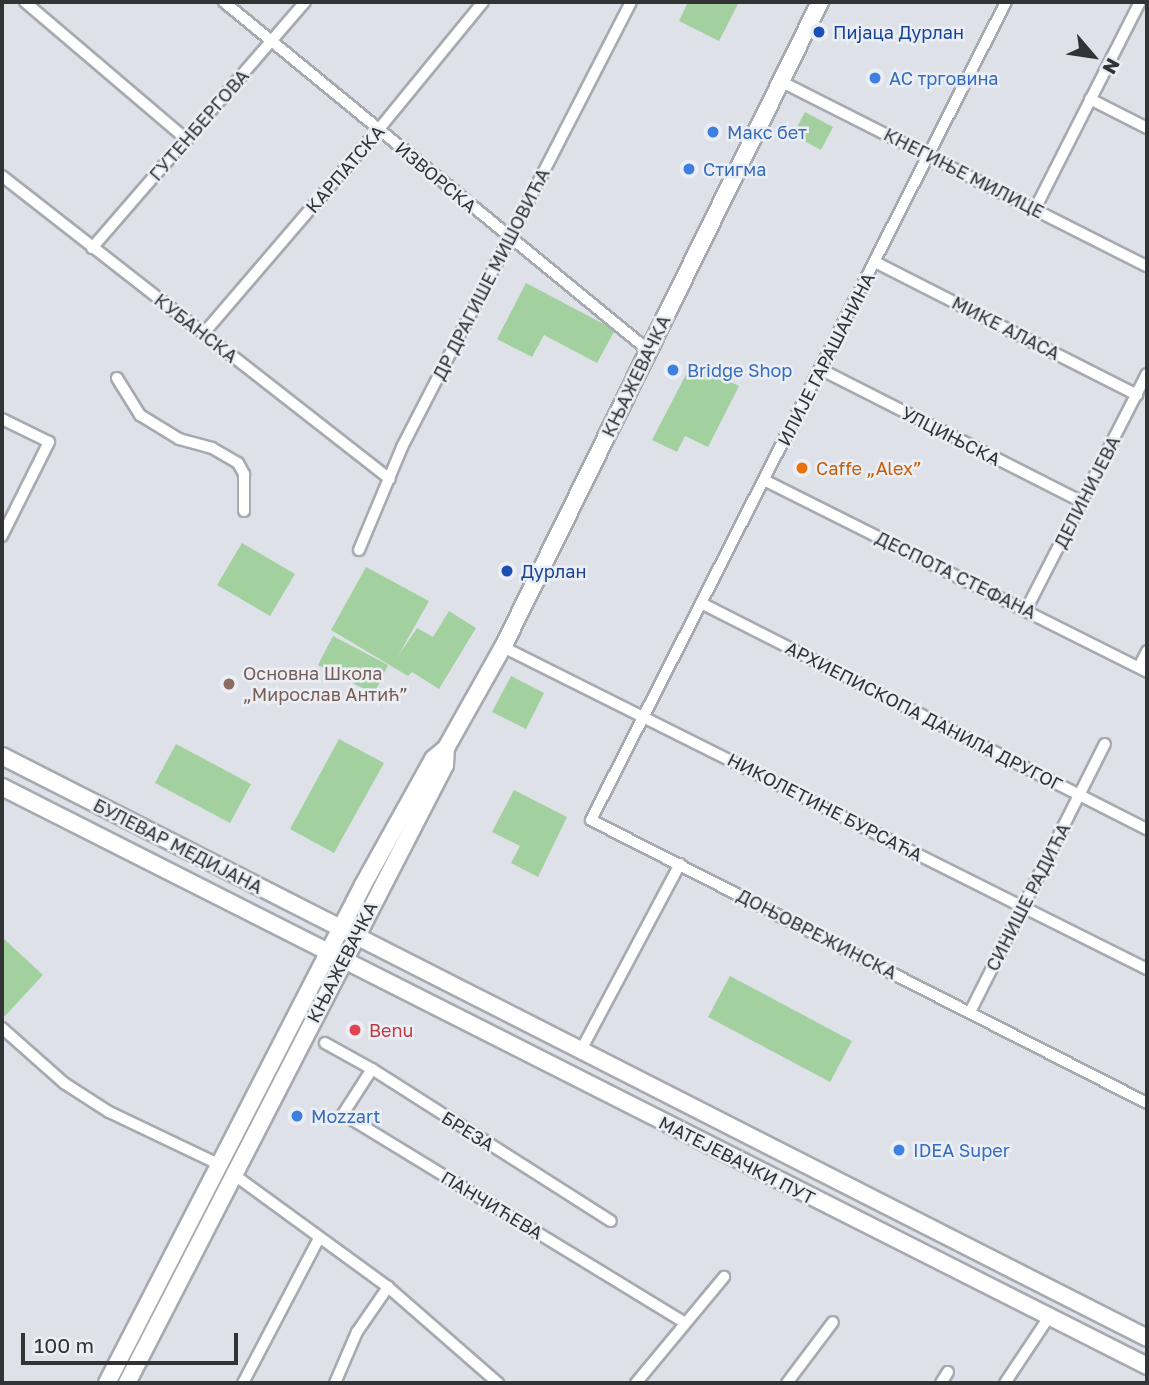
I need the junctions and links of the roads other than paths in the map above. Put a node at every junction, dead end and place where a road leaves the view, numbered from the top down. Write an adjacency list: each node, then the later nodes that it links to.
1 (25, 2): 14 (street)
2 (224, 2): 9 (street, ИЗВОРСКА)
3 (306, 2): 9 (street, ГУТЕНБЕРГОВА)
4 (483, 2): 13 (street, КАРПАТСКА)
5 (630, 2): 18 (street, ДР ДРАГИШЕ МИШОВИЋА)
6 (820, 2): 10 (main road, КЊАЖЕВАЧКА)
7 (1006, 2): 15 (street, ИЛИЈЕ ГАРАШАНИНА)
8 (1140, 2): 11 (street)
9 (271, 43): 13 (street, ИЗВОРСКА); 14 (street, ГУТЕНБЕРГОВА)
10 (780, 81): 15 (street, КНЕГИЊЕ МИЛИЦЕ); 23 (main road, КЊАЖЕВАЧКА)
11 (1090, 99): 12 (street); 17 (street)
12 (1147, 128)
13 (379, 129): 18 (street, ИЗВОРСКА); 22 (street, КАРПАТСКА)
14 (187, 140): 19 (street, ГУТЕНБЕРГОВА)
15 (928, 156): 17 (street, КНЕГИЊЕ МИЛИЦЕ); 20 (street, ИЛИЈЕ ГАРАШАНИНА)
16 (2, 176): 19 (street, КУБАНСКА)
17 (1035, 209): 21 (street, КНЕГИЊЕ МИЛИЦЕ)
18 (509, 238): 23 (street, ИЗВОРСКА); 29 (street, ДР ДРАГИШЕ МИШОВИЋА)
19 (92, 248): 22 (street, КУБАНСКА)
20 (875, 262): 24 (street, ИЛИЈЕ ГАРАШАНИНА); 27 (street, МИКЕ АЛАСА)
21 (1147, 266)
22 (204, 333): 29 (street, КУБАНСКА)
23 (648, 350): 37 (main road, КЊАЖЕВАЧКА)
24 (820, 369): 30 (street, ИЛИЈЕ ГАРАШАНИНА); 31 (street, УЛЦИЊСКА)
25 (1147, 374): 27 (street, ДЕЛИНИЈЕВА)
26 (117, 378): 32 (street)
27 (1137, 395): 31 (street, ДЕЛИНИЈЕВА)
28 (2, 419): 33 (street)
29 (390, 480): 34 (street, ДР ДРАГИШЕ МИШОВИЋА)
30 (764, 480): 35 (street, ИЛИЈЕ ГАРАШАНИНА); 36 (street, ДЕСПОТА СТЕФАНА)
31 (1082, 502): 36 (street, ДЕЛИНИЈЕВА)
32 (244, 510)
33 (3, 533)
34 (359, 550)
35 (701, 603): 40 (street, ИЛИЈЕ ГАРАШАНИНА); 45 (street, АРХИЕПИСКОПА ДАНИЛА ДРУГОГ)
36 (1026, 610): 39 (street, ДЕСПОТА СТЕФАНА)
37 (503, 647): 40 (street, НИКОЛЕТИНЕ БУРСАЋА); 42 (main road, КЊАЖЕВАЧКА)
38 (1147, 651): 39 (street)
39 (1143, 670)
40 (644, 715): 47 (street, ДОЊОВРЕЖИНСКА); 48 (street, НИКОЛЕТИНЕ БУРСАЋА)
41 (1105, 744): 45 (street, СИНИШЕ РАДИЋА)
42 (446, 748): 49 (main road, КЊАЖЕВАЧКА); 50 (main road, КЊАЖЕВАЧКА)
43 (2, 756): 49 (main road, БУЛЕВАР МЕДИЈАНА)
44 (2, 787): 51 (main road, БУЛЕВАР МЕДИЈАНА)
45 (1079, 795): 46 (street, АРХИЕПИСКОПА ДАНИЛА ДРУГОГ); 48 (street, СИНИШЕ РАДИЋА)
46 (1147, 829)
47 (680, 864): 54 (street, ДОЊОВРЕЖИНСКА); 58 (street)
48 (1023, 906): 53 (street, НИКОЛЕТИНЕ БУРСАЋА); 54 (street, СИНИШЕ РАДИЋА)
49 (340, 929): 50 (main road, БУЛЕВАР МЕДИЈАНА); 51 (main road, КЊАЖЕВАЧКА)
50 (355, 937): 52 (main road, КЊАЖЕВАЧКА); 58 (main road, МАТЕЈЕВАЧКИ ПУТ)
51 (327, 954): 52 (main road, МАТЕЈЕВАЧКИ ПУТ); 61 (main road, КЊАЖЕВАЧКА)
52 (342, 961): 61 (main road, КЊАЖЕВАЧКА); 66 (main road, МАТЕЈЕВАЧКИ ПУТ)
53 (1147, 969)
54 (970, 1012): 60 (street, ДОЊОВРЕЖИНСКА)
55 (6, 1032): 57 (street); 61 (street)
56 (325, 1043): 59 (street, БРЕЗА)
57 (2, 1045)
58 (580, 1052): 69 (main road, МАТЕЈЕВАЧКИ ПУТ)
59 (372, 1069): 62 (street, БРЕЗА); 68 (street, ПАНЧИЋЕВА)
60 (1147, 1103)
61 (226, 1170): 63 (street); 72 (main road); 73 (main road)
62 (611, 1221)
63 (319, 1238): 65 (street); 74 (street)
64 (723, 1277): 68 (street)
65 (388, 1287): 75 (street); 76 (street)
66 (1049, 1317): 70 (main road, МАТЕЈЕВАЧКИ ПУТ); 80 (street)
67 (833, 1322): 78 (street)
68 (685, 1323): 77 (street)
69 (1147, 1338)
70 (1147, 1366)
71 (948, 1372): 79 (street)
72 (107, 1383)
73 (127, 1383)
74 (243, 1383)
75 (335, 1383)
76 (498, 1383)
77 (636, 1383)
78 (788, 1383)
79 (941, 1383)
80 (1005, 1383)

